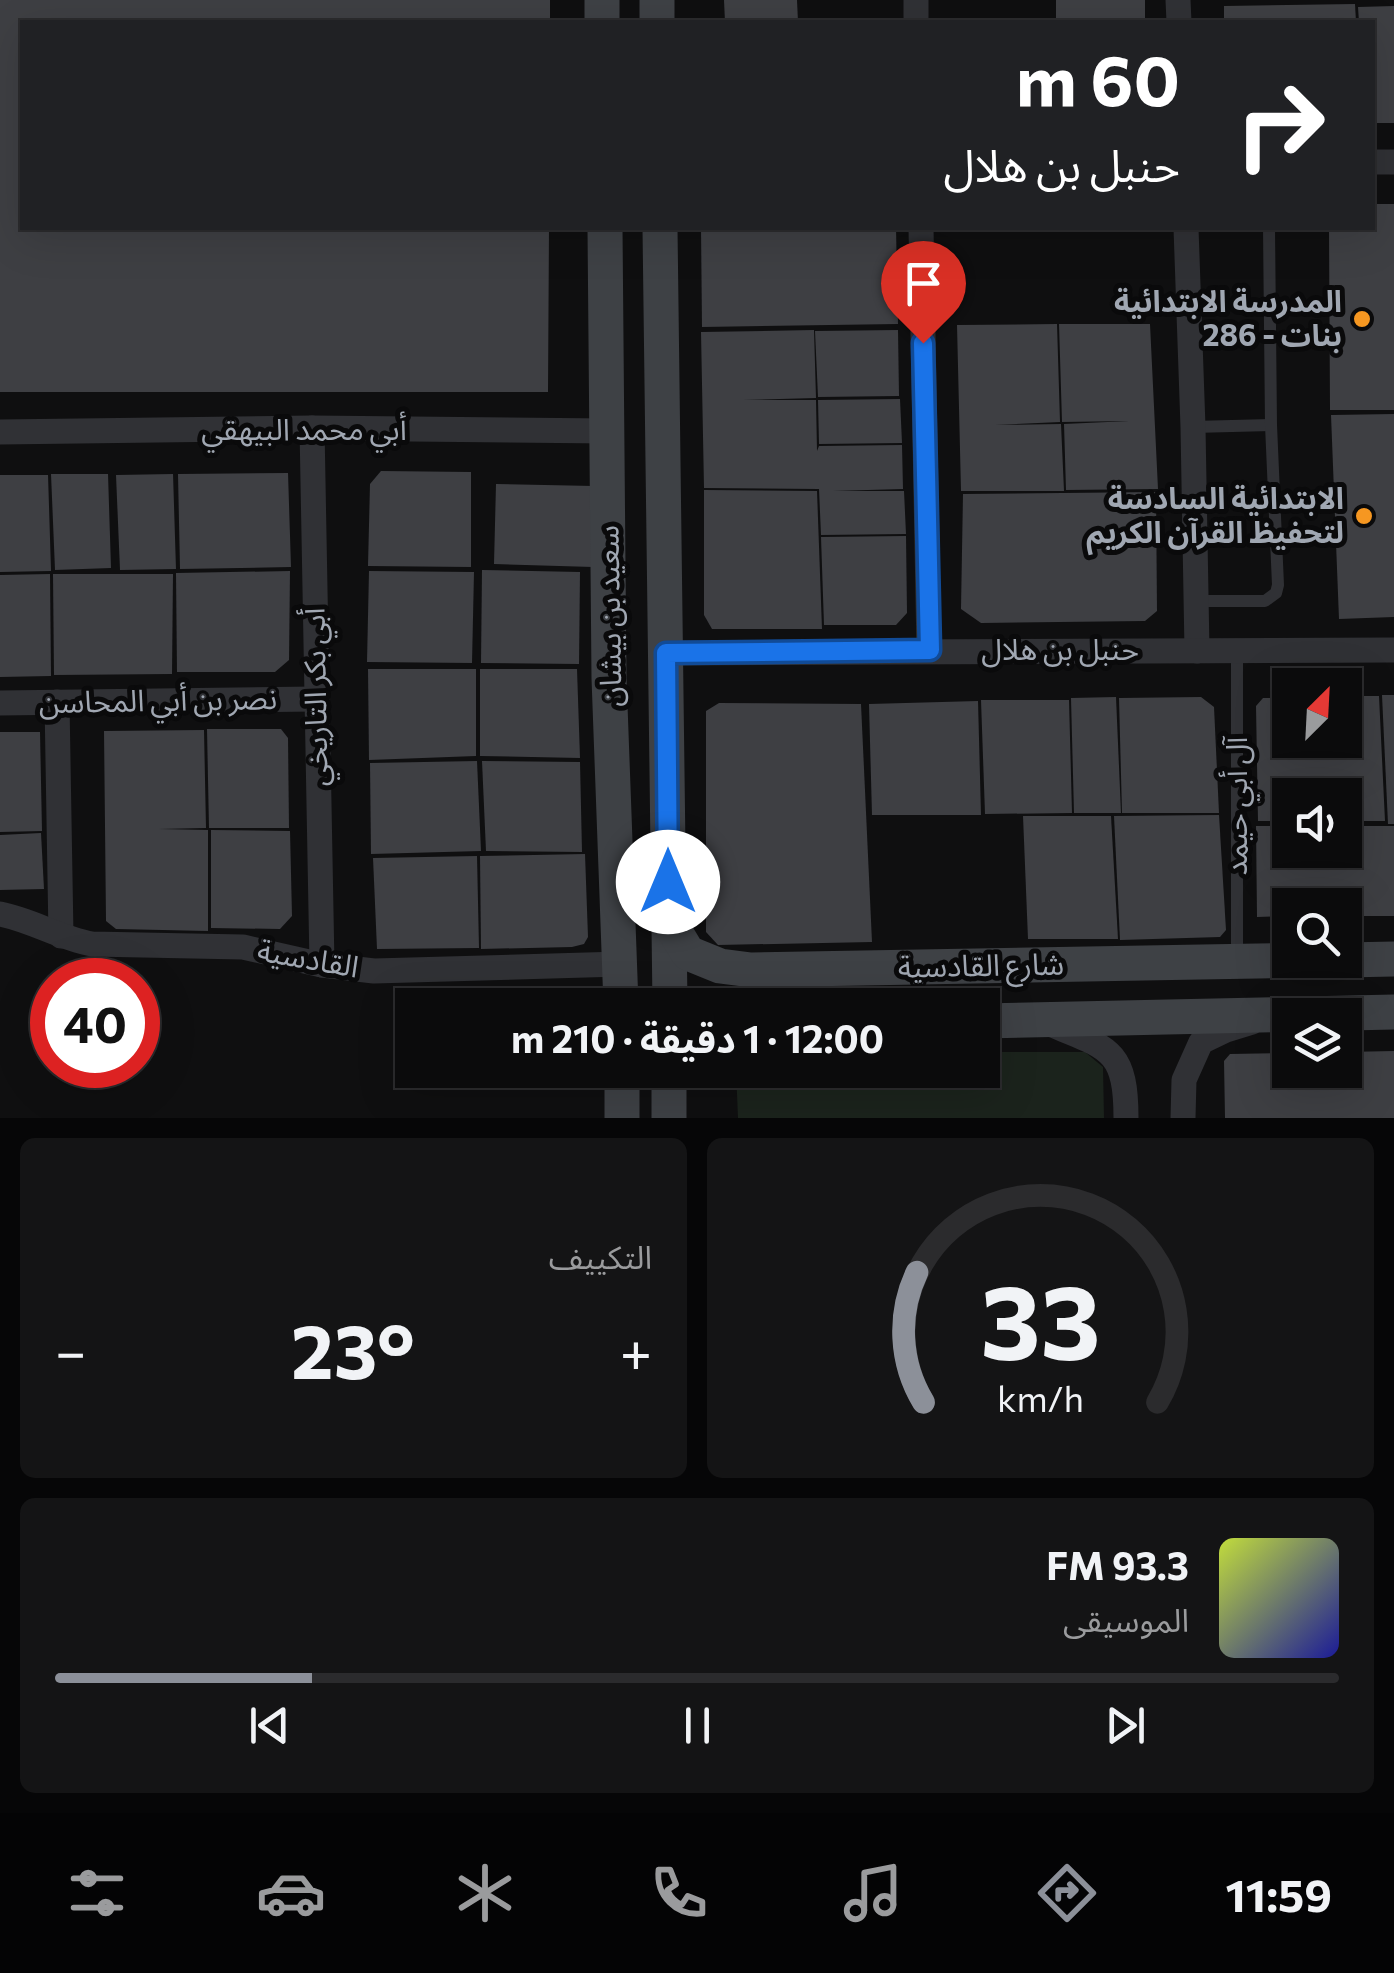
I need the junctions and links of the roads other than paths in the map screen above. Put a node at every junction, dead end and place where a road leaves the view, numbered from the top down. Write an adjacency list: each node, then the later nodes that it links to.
1 (605, 230): 9 (street, سعيد بن بيشان)
2 (660, 230): 16 (street, سعيد بن بيشان)
3 (920, 230): 12 (street)
4 (1186, 230): 7 (street)
5 (1270, 230): 6 (lane)
6 (1271, 425): 7 (lane); 11 (lane)
7 (1193, 427): 11 (street)
8 (312, 428): 9 (street, أبي محمد البيهقي); 10 (street, أبي محمد البيهقي); 17 (street, أبي بكر التاريخي)
9 (608, 431): 27 (street, سعيد بن بيشان)
10 (0, 432)
11 (1197, 602): 13 (street)
12 (930, 650): 13 (street, حنبل بن هلال); 16 (street, حنبل بن هلال)
13 (1197, 650): 15 (street, حنبل بن هلال)
14 (1394, 650): 15 (street, حنبل بن هلال)
15 (1237, 651): 23 (lane, آل أبي حيمد)
16 (666, 653): 21 (street, سعيد بن بيشان)
17 (316, 700): 18 (street, نصر بن أبي المحاسن); 28 (street, أبي بكر التاريخي)
18 (57, 702): 19 (street, نصر بن أبي المحاسن); 22 (street)
19 (0, 703)
20 (0, 914): 22 (street, القادسية)
21 (668, 920): 23 (street, شارع القادسية); 30 (street, سعيد بن بيشان)
22 (60, 936): 28 (street, القادسية)
23 (1238, 960): 24 (street, شارع القادسية)
24 (1272, 960)
25 (1362, 960): 26 (street)
26 (1394, 960)
27 (621, 964): 28 (street, القادسية); 29 (street, سعيد بن بيشان)
28 (322, 965)
29 (621, 988)
30 (670, 988)
31 (1394, 1012): 32 (street, شارع القادسية)
32 (1362, 1013)
33 (1272, 1014): 36 (street, شارع القادسية)
34 (1272, 1016): 43 (street)
35 (1000, 1020): 36 (street, شارع القادسية)
36 (1038, 1020): 42 (street)
37 (622, 1088): 41 (street)
38 (669, 1088): 40 (street)
39 (680, 1088): 40 (street)
40 (669, 1115)
41 (622, 1118)
42 (1126, 1118)
43 (1183, 1118)

